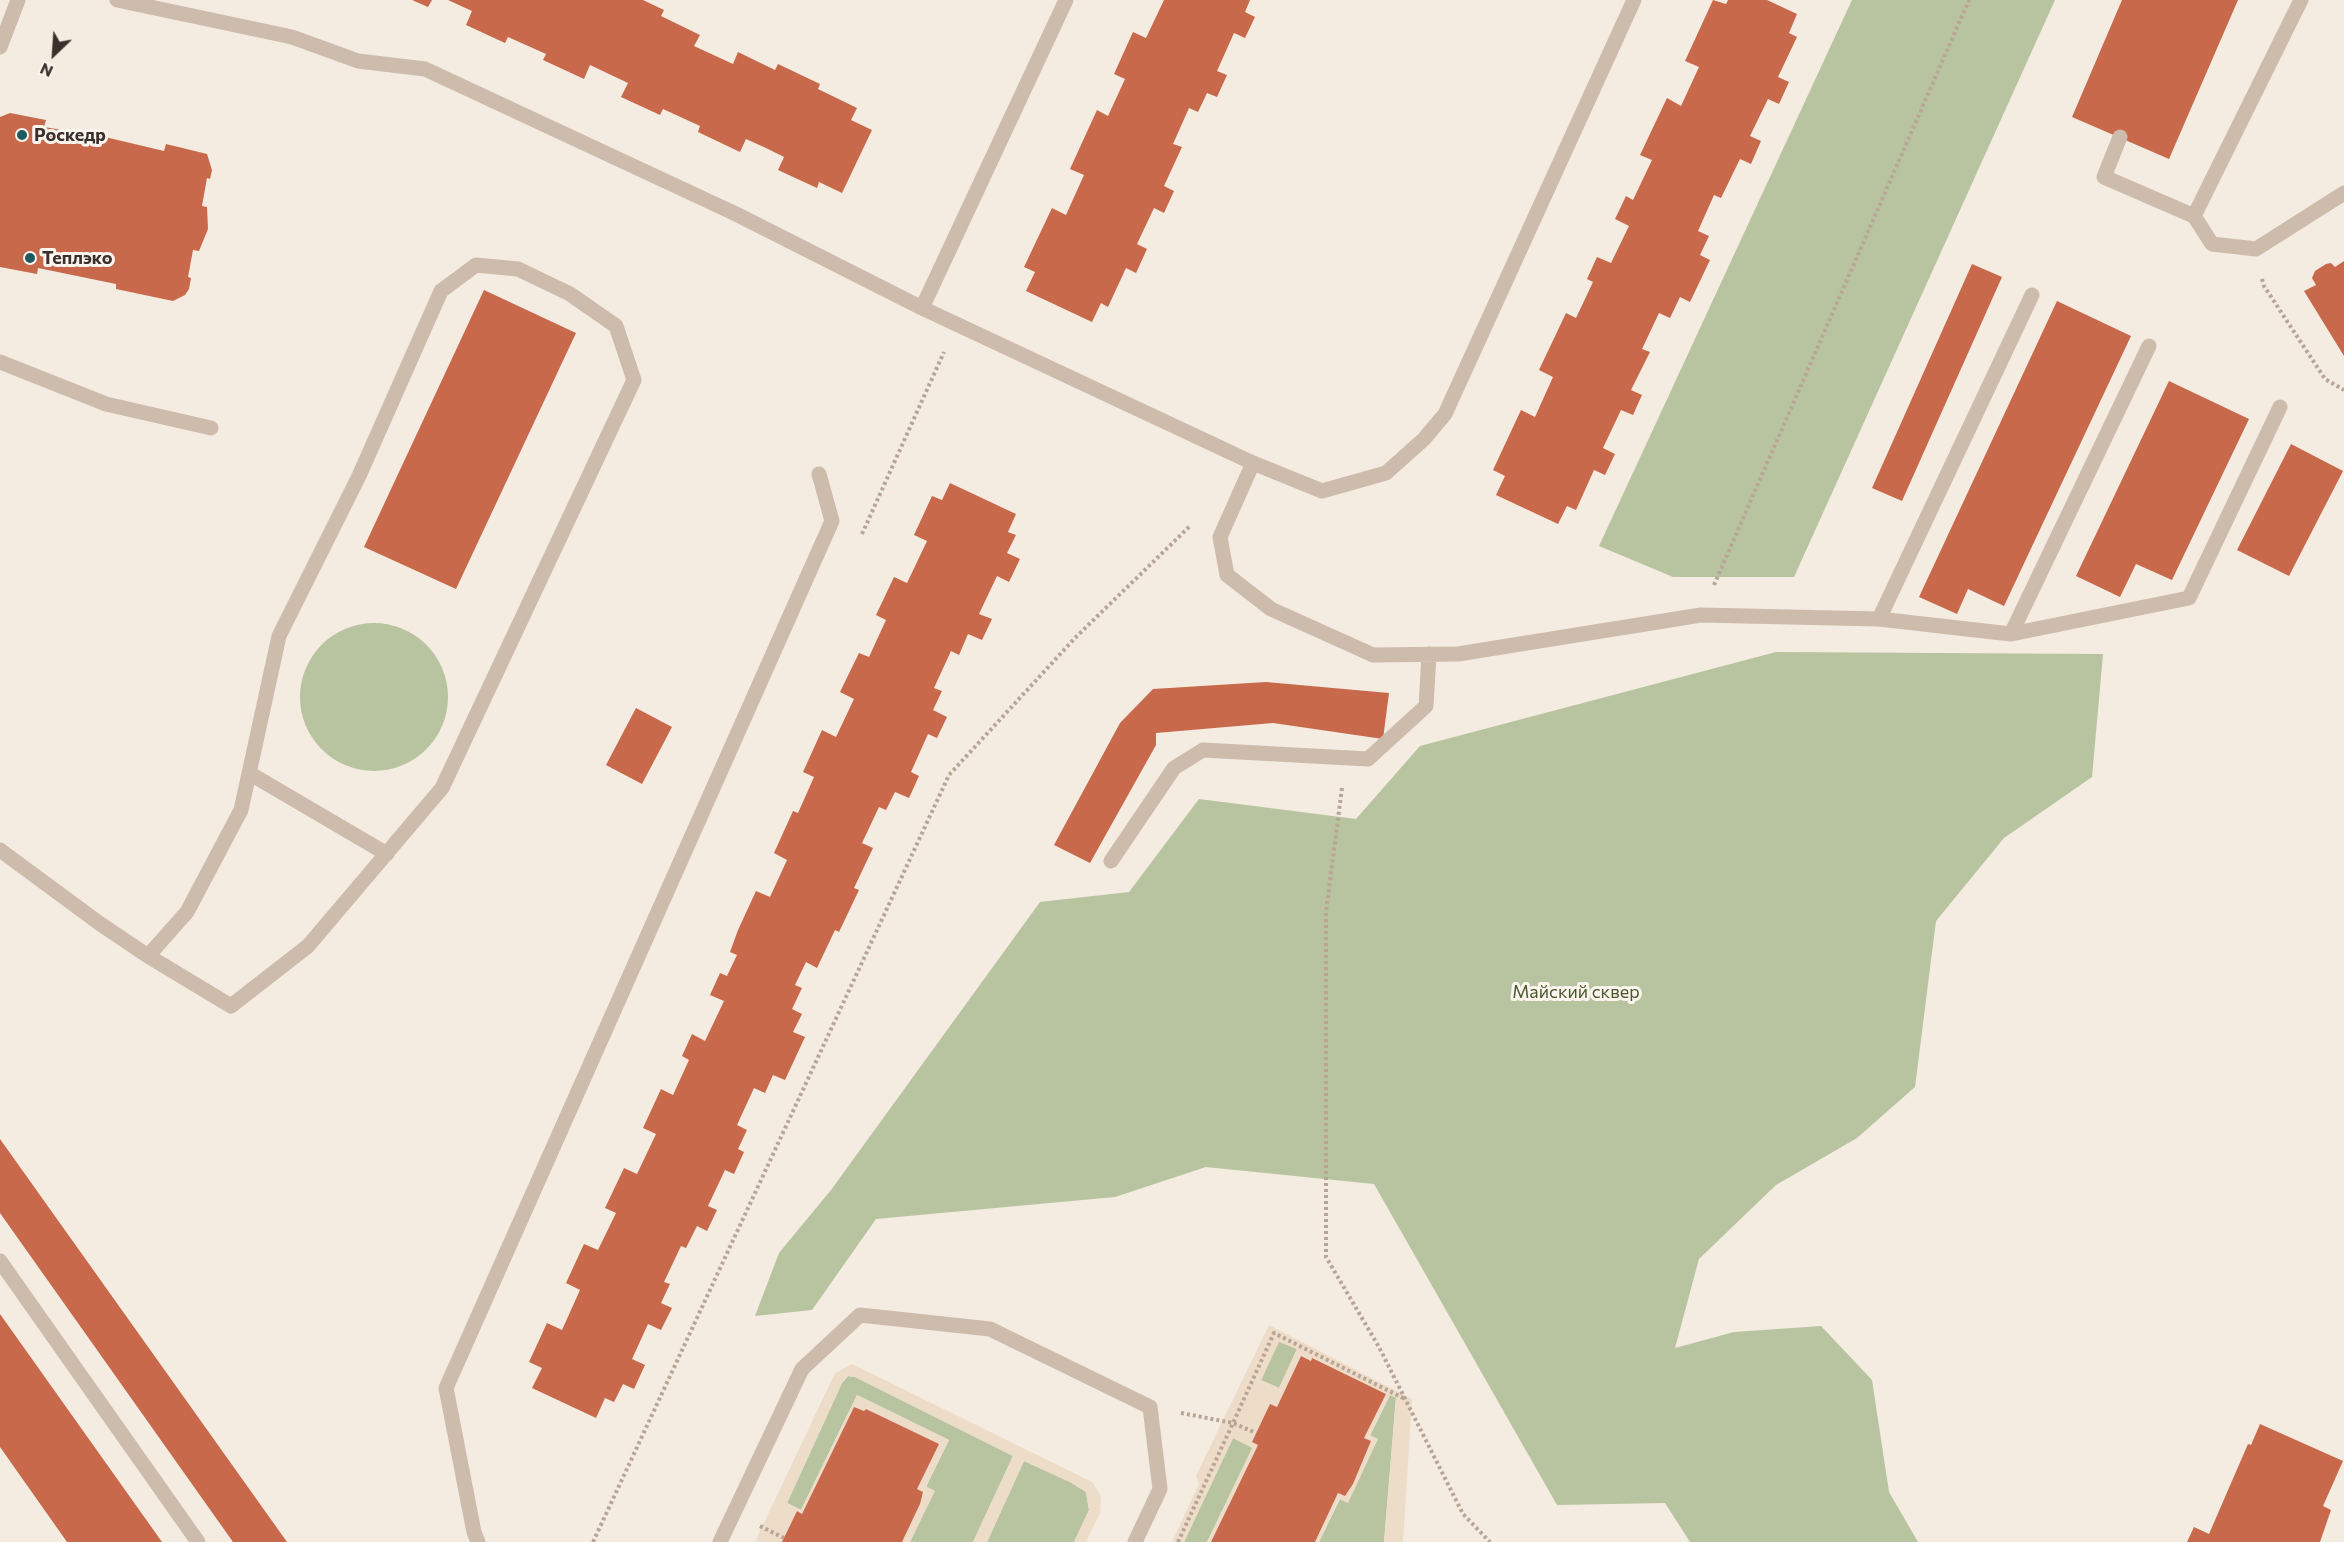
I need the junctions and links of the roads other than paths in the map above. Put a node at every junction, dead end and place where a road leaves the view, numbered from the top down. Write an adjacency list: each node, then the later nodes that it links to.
1 (18, 0): 6 (lane)
2 (117, 0): 11 (lane)
3 (1066, 0): 11 (lane)
4 (1634, 0): 16 (lane)
5 (2301, 0): 9 (lane)
6 (0, 47)
7 (2120, 137): 9 (lane)
8 (2344, 193): 9 (lane)
9 (2194, 216)
10 (2032, 295): 18 (lane)
11 (922, 308): 16 (lane)
12 (2149, 346): 19 (lane)
13 (0, 362): 15 (lane)
14 (2280, 406): 19 (lane)
15 (211, 428)
16 (1253, 463): 20 (lane)
17 (819, 474): 28 (lane)
18 (1879, 619): 19 (lane); 20 (lane)
19 (2011, 634)
20 (1429, 654): 24 (lane)
21 (249, 773): 23 (lane); 23 (lane); 25 (lane)
22 (0, 850): 25 (lane)
23 (387, 854): 25 (lane)
24 (1111, 861)
25 (148, 956)
26 (0, 1262): 27 (lane)
27 (198, 1542)
28 (478, 1542)
29 (720, 1542): 30 (lane)
30 (1136, 1542)

